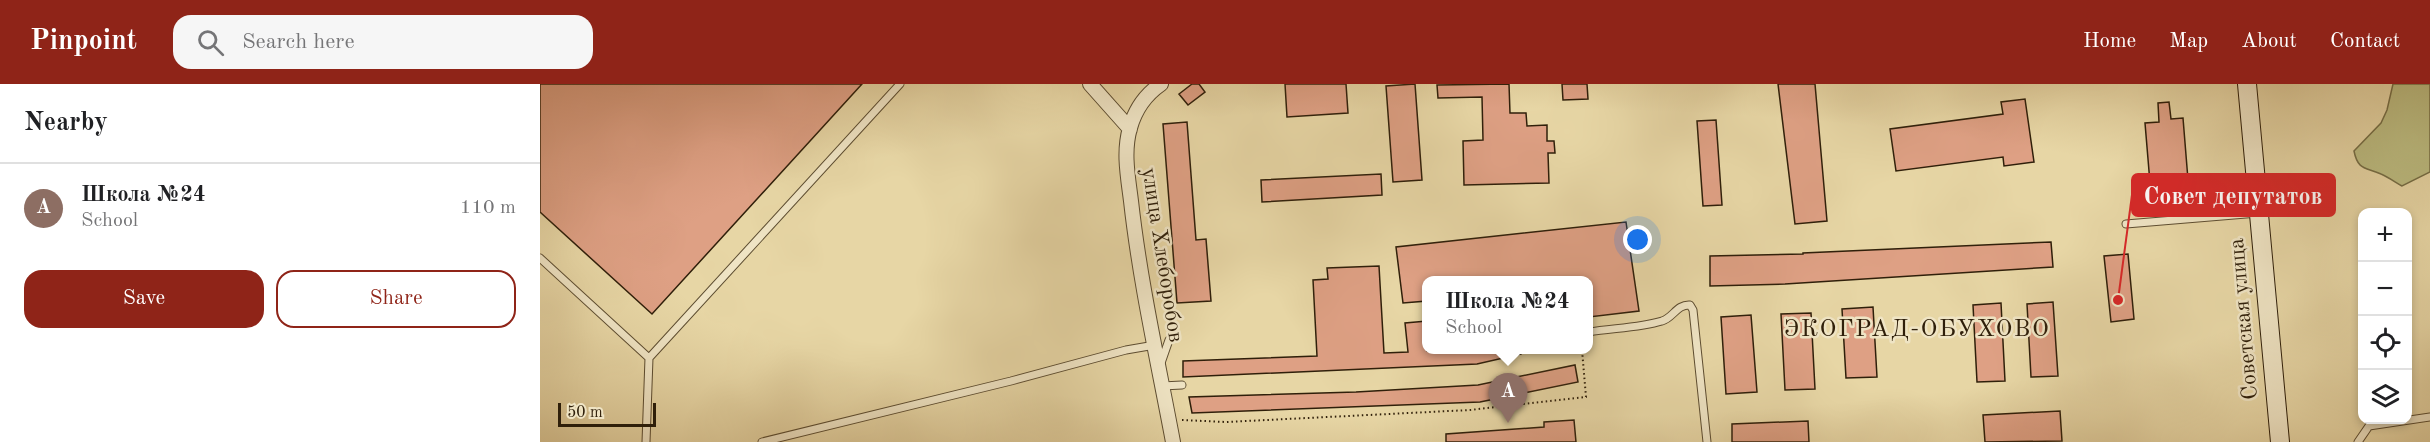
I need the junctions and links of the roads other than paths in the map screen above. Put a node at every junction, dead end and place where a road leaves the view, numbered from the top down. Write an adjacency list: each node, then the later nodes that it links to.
1 (900, 84): 12 (lane)
2 (1090, 84): 5 (street)
3 (1161, 84): 5 (street, улица Хлеборобов)
4 (2247, 84): 6 (main road, Советская улица)
5 (1130, 129): 11 (street, улица Хлеборобов)
6 (2258, 213): 7 (lane); 21 (main road, Советская улица)
7 (2126, 224)
8 (540, 258): 12 (lane)
9 (1593, 331): 20 (lane)
10 (1169, 340): 13 (lane)
11 (1155, 345): 13 (street, улица Хлеборобов); 18 (lane)
12 (650, 358): 17 (lane)
13 (1159, 368): 14 (street, улица Хлеборобов)
14 (1162, 386): 15 (lane); 19 (street, улица Хлеборобов)
15 (1182, 386)
16 (2430, 417): 22 (lane)
17 (646, 442)
18 (762, 442)
19 (1173, 442)
20 (1707, 442)
21 (2280, 442)
22 (2358, 442)

